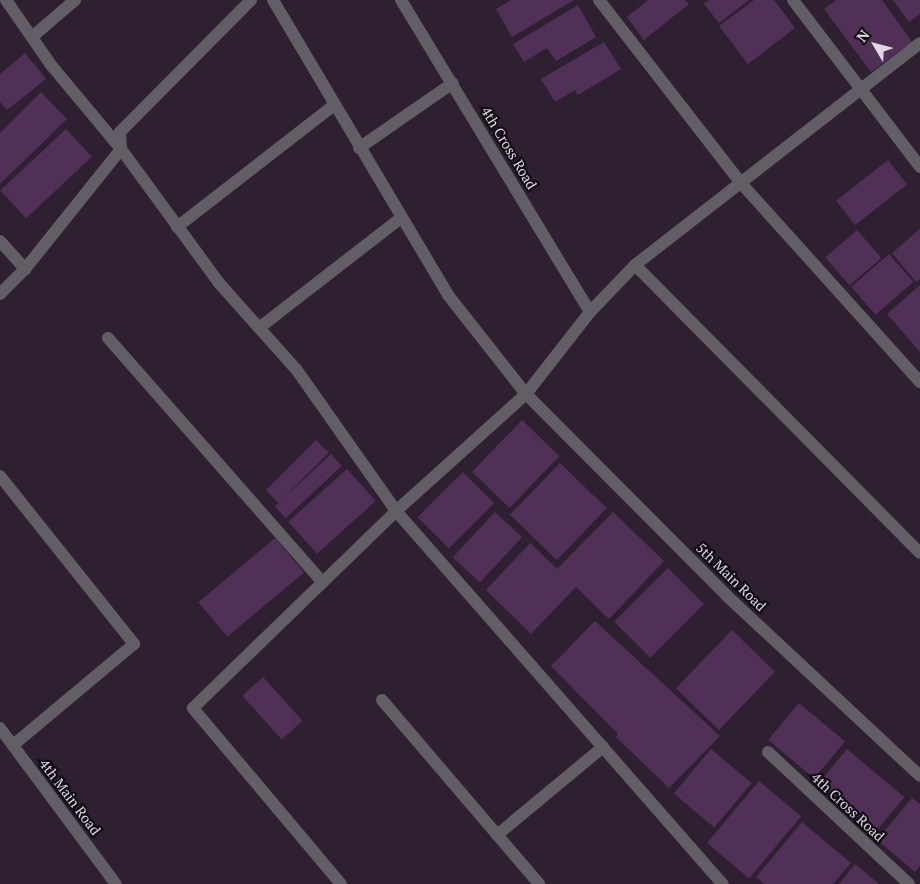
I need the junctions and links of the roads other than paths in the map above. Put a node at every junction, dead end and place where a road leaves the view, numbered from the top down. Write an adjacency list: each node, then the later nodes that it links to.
1 (6, 0): 8 (street)
2 (75, 0): 8 (street)
3 (251, 0): 14 (street)
4 (273, 0): 12 (street, 5th Main Road)
5 (402, 0): 10 (street, 4th Cross Road)
6 (599, 0): 16 (street)
7 (793, 0): 11 (street)
8 (32, 37): 14 (street)
9 (920, 43): 11 (street)
10 (453, 83): 13 (street); 23 (street, 4th Cross Road)
11 (858, 90): 15 (street); 16 (street)
12 (334, 105): 13 (street, 5th Main Road); 18 (street)
13 (359, 148): 17 (street, 5th Main Road)
14 (121, 149): 18 (street); 21 (street)
15 (920, 167)
16 (740, 182): 20 (street); 26 (street)
17 (401, 218): 24 (street); 27 (street, 5th Main Road)
18 (177, 227): 24 (street)
19 (0, 241): 21 (street)
20 (635, 266): 23 (street); 30 (street)
21 (24, 269): 22 (street)
22 (0, 294)
23 (590, 312): 27 (street)
24 (259, 328): 29 (street)
25 (108, 338): 31 (street)
26 (920, 382)
27 (526, 394): 29 (street); 37 (street, 5th Main Road)
28 (0, 476): 34 (street)
29 (396, 511): 31 (street); 35 (street)
30 (920, 553)
31 (322, 582): 40 (street)
32 (382, 700): 38 (street)
33 (0, 728): 34 (street, 4th Main Road)
34 (13, 745): 39 (street, 4th Main Road)
35 (603, 747): 38 (street); 42 (street)
36 (768, 752): 43 (street, 4th Cross Road)
37 (920, 776)
38 (497, 835): 41 (street)
39 (116, 884)
40 (341, 884)
41 (539, 884)
42 (723, 884)
43 (908, 884)

